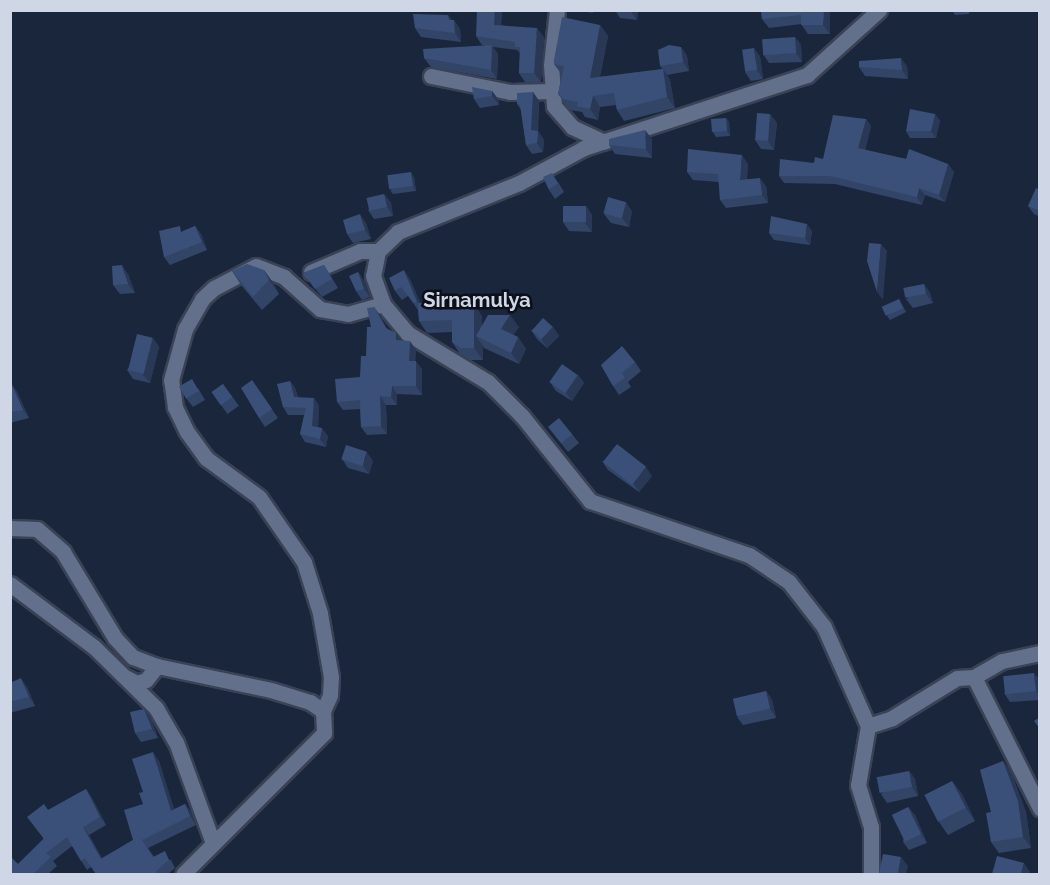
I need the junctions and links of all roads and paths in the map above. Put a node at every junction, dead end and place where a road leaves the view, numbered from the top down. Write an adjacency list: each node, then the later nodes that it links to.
1 (557, 10): 4 (street)
2 (879, 10): 5 (street)
3 (431, 76): 4 (street)
4 (552, 91): 5 (street)
5 (603, 142): 6 (street)
6 (378, 251): 7 (street); 8 (street)
7 (311, 272)
8 (383, 303): 15 (street); 16 (street)
9 (10, 528): 12 (street)
10 (10, 584): 14 (street)
11 (1040, 652): 13 (street)
12 (157, 666): 14 (street); 15 (street)
13 (974, 676): 16 (street); 17 (street)
14 (125, 677): 18 (street)
15 (323, 711): 18 (street)
16 (868, 726): 20 (street)
17 (1040, 808)
18 (213, 843): 19 (street)
19 (183, 874)
20 (871, 874)

